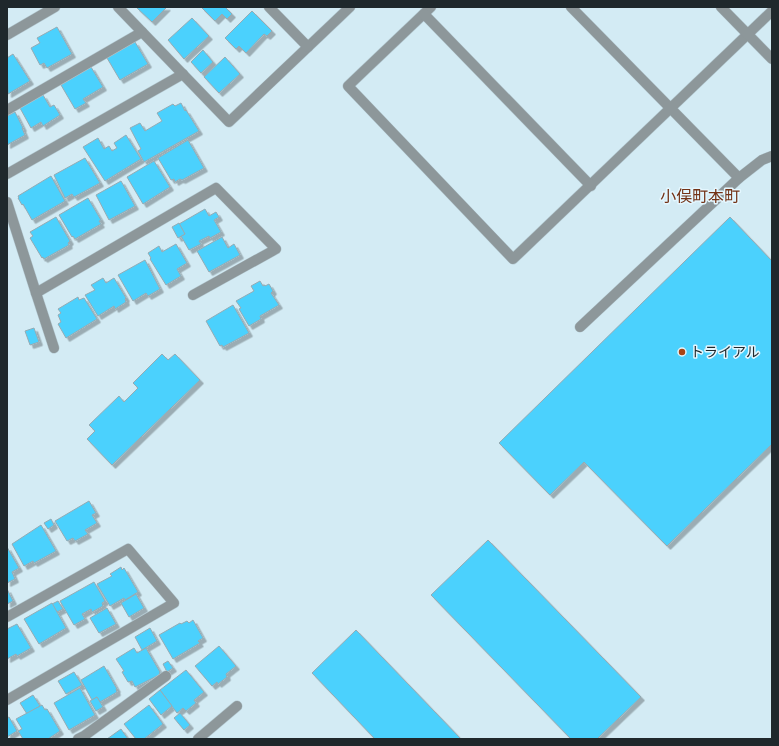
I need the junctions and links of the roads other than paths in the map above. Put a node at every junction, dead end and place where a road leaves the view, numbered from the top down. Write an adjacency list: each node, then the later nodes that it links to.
1 (55, 7): 11 (street)
2 (118, 7): 9 (street)
3 (269, 7): 12 (street)
4 (350, 7): 12 (street)
5 (571, 7): 15 (street)
6 (721, 7): 10 (street)
7 (427, 10): 20 (street); 20 (street)
8 (772, 11): 10 (street)
9 (142, 32): 14 (street); 16 (street)
10 (748, 34): 13 (street); 15 (street)
11 (7, 35)
12 (308, 47): 14 (street)
13 (772, 60)
14 (183, 74): 18 (street)
15 (670, 108): 19 (street); 20 (street)
16 (7, 110)
17 (772, 156): 19 (street)
18 (7, 174)
19 (739, 178): 24 (street)
20 (591, 186)
21 (7, 202): 22 (street)
22 (36, 293): 23 (street); 25 (street)
23 (193, 295)
24 (580, 327)
25 (54, 348)
26 (7, 617): 28 (street)
27 (166, 676): 30 (street)
28 (7, 700)
29 (237, 706): 31 (street)
30 (78, 739)
31 (198, 739)

